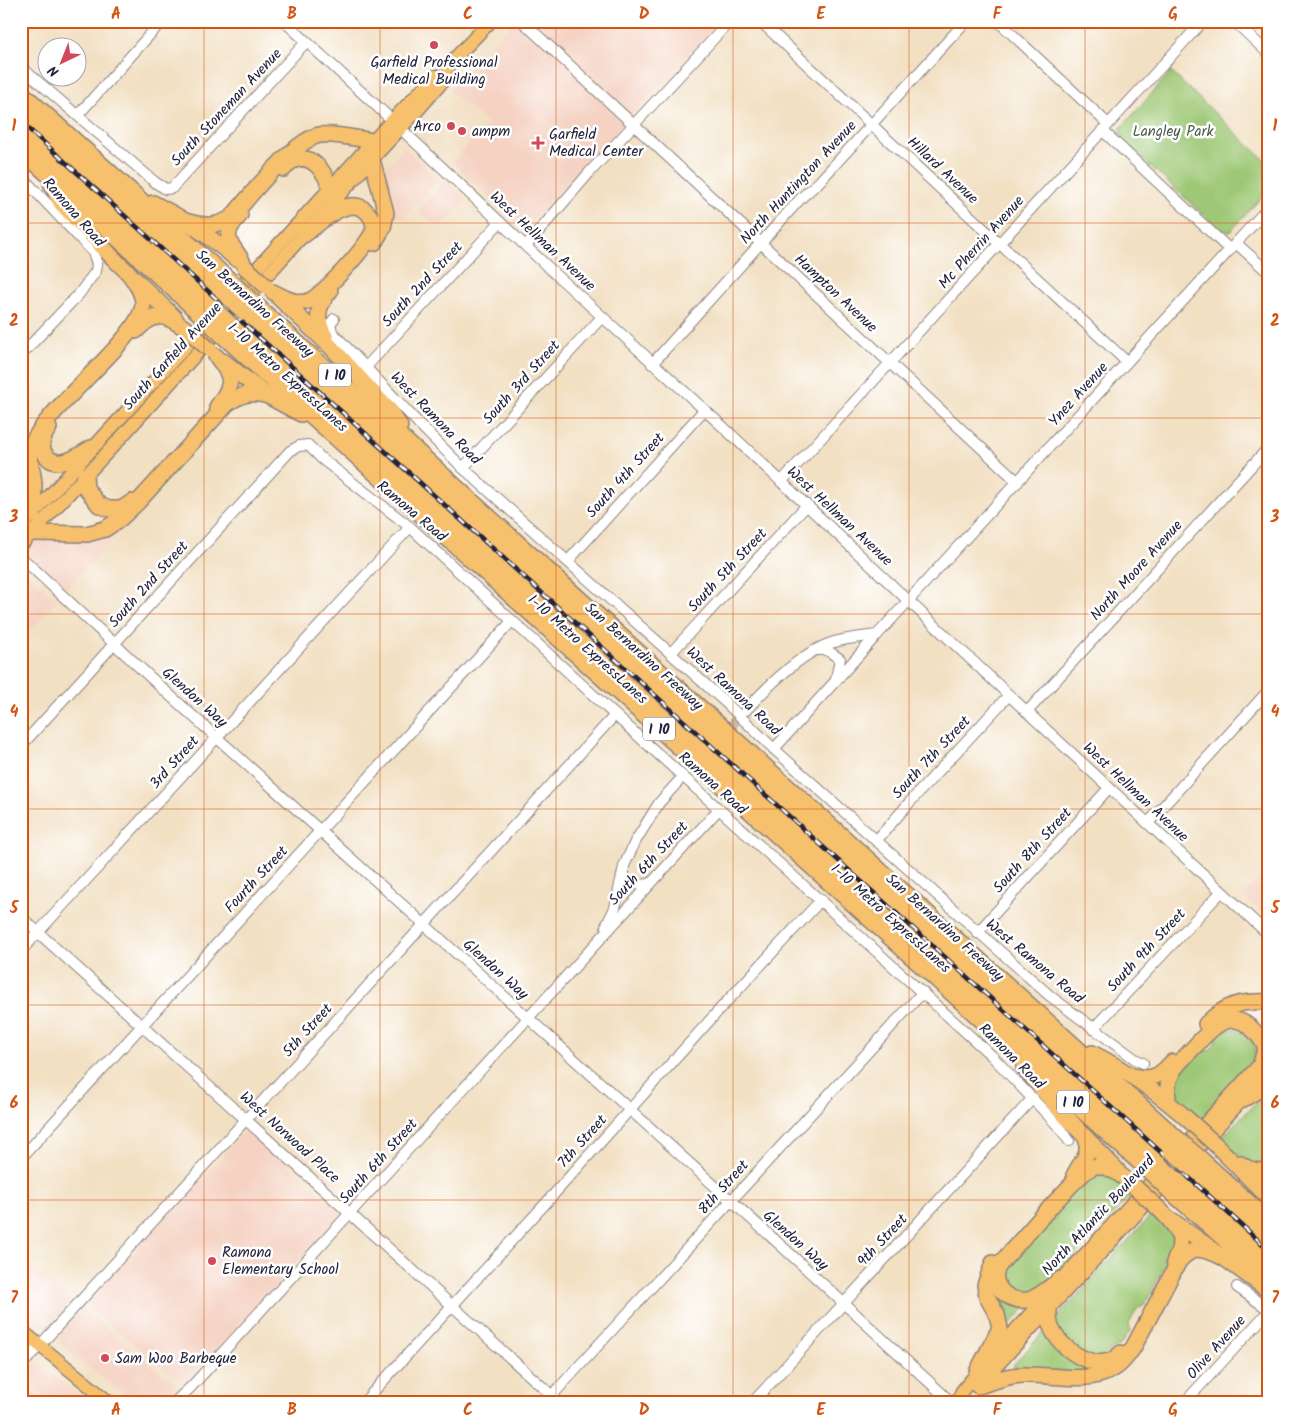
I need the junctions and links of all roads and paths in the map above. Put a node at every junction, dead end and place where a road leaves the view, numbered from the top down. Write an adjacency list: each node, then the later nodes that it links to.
1 (162, 21): 16 (street)
2 (284, 21): 11 (street, West Hellman Avenue)
3 (491, 21): 17 (main road)
4 (522, 21): 18 (street)
5 (730, 21): 18 (street)
6 (760, 21): 19 (street, Hillard Avenue)
7 (966, 21): 19 (street, North Huntington Avenue)
8 (998, 21): 20 (street)
9 (1202, 21): 20 (street, Mc Pherrin Avenue)
10 (1234, 21): 12 (street)
11 (306, 42): 16 (street, South Stoneman Avenue); 17 (street, West Hellman Avenue)
12 (1268, 53)
13 (21, 67): 16 (street)
14 (21, 92): 28 (highway, San Bernardino Freeway / I 10)
15 (21, 110): 40 (highway)
16 (78, 115)
17 (397, 124): 22 (main road, South Garfield Avenue); 24 (main road, South Garfield Avenue); 31 (street, West Hellman Avenue)
18 (635, 125): 33 (street, Hampton Avenue); 35 (street)
19 (871, 125): 33 (street, North Huntington Avenue); 34 (street, Hillard Avenue)
20 (1105, 127): 34 (street, Mc Pherrin Avenue); 36 (street)
21 (21, 135): 43 (highway, I-10 Metro ExpressLanes)
22 (374, 141): 27 (main road, South Garfield Avenue); 30 (highway)
23 (21, 150): 25 (highway)
24 (372, 159): 32 (main road, South Garfield Avenue); 48 (highway)
25 (47, 174): 38 (highway); 43 (highway)
26 (21, 176): 50 (street, Ramona Road)
27 (330, 189): 37 (highway); 59 (main road, South Garfield Avenue)
28 (134, 194): 30 (highway); 40 (highway, San Bernardino Freeway / I 10)
29 (1268, 208): 36 (street, Ynez Avenue)
30 (185, 221): 37 (highway)
31 (500, 222): 35 (street, West Hellman Avenue); 54 (street, South 2nd Street)
32 (304, 234): 41 (highway); 63 (main road, South Garfield Avenue)
33 (760, 243): 52 (street, Hampton Avenue); 53 (street, North Huntington Avenue)
34 (1000, 243): 51 (street, Hillard Avenue); 52 (street, Mc Pherrin Avenue)
35 (526, 246): 44 (street, West Hellman Avenue)
36 (1233, 246): 39 (street); 51 (street, Ynez Avenue)
37 (245, 267): 41 (highway, bridge)
38 (128, 272): 46 (highway); 67 (highway)
39 (1268, 272)
40 (228, 287): 42 (highway, San Bernardino Freeway / I 10, bridge)
41 (270, 290): 48 (highway)
42 (250, 308): 60 (highway, San Bernardino Freeway / I 10); 122 (highway, I-10 Metro ExpressLanes)
43 (206, 311): 47 (highway, I-10 Metro ExpressLanes, bridge)
44 (602, 316): 53 (street, West Hellman Avenue); 62 (street, South 3rd Street)
45 (334, 319): 54 (street, West Ramona Road)
46 (189, 331): 49 (highway, bridge); 59 (highway)
47 (228, 332): 57 (highway, I 10); 126 (highway, I-10 Metro ExpressLanes)
48 (332, 348): 60 (highway)
49 (213, 353): 55 (highway); 63 (highway)
50 (21, 355)
51 (1127, 362): 65 (street, Ynez Avenue)
52 (890, 363): 64 (street, Mc Pherrin Avenue); 65 (street, Hampton Avenue)
53 (652, 364): 56 (street, West Hellman Avenue)
54 (366, 366): 62 (street, West Ramona Road)
55 (266, 395): 57 (highway); 69 (highway)
56 (704, 410): 64 (street, West Hellman Avenue); 71 (street, South 4th Street)
57 (322, 426): 109 (highway, I 10)
58 (299, 446): 68 (street, Ramona Road); 75 (street, South 2nd Street)
59 (91, 448): 67 (main road, South Garfield Avenue)
60 (415, 448): 110 (highway, San Bernardino Freeway / I 10)
61 (1268, 448): 82 (street, North Moore Avenue)
62 (463, 468): 71 (street, West Ramona Road)
63 (85, 475): 69 (main road, South Garfield Avenue)
64 (781, 482): 66 (street, West Hellman Avenue)
65 (1018, 482): 72 (street, Ynez Avenue)
66 (806, 506): 72 (street, West Hellman Avenue); 77 (street, South 5th Street)
67 (32, 515): 69 (main road, South Garfield Avenue)
68 (410, 527): 73 (street, Ramona Road); 84 (street, 3rd Street)
69 (25, 535)
70 (21, 557): 75 (street, Glendon Way)
71 (568, 561): 77 (street, West Ramona Road)
72 (909, 601): 74 (street); 80 (street, West Hellman Avenue)
73 (512, 621): 83 (street, Ramona Road); 91 (street, Fourth Street)
74 (877, 635): 76 (street); 78 (street)
75 (114, 643): 84 (street, Glendon Way); 85 (street, South 2nd Street)
76 (816, 650): 78 (street); 81 (street)
77 (671, 654): 86 (street, West Ramona Road)
78 (835, 682): 86 (street)
79 (1268, 691): 90 (street)
80 (1009, 695): 82 (street, West Hellman Avenue); 92 (street, South 7th Street)
81 (746, 710)
82 (1027, 712): 88 (street, West Hellman Avenue)
83 (616, 715): 89 (street, Ramona Road); 98 (street, 5th Street)
84 (218, 737): 91 (street, Glendon Way); 99 (street, 3rd Street)
85 (21, 746)
86 (774, 749): 92 (street, West Ramona Road)
87 (678, 782): 93 (street, South 6th Street)
88 (1109, 788): 90 (street, West Hellman Avenue); 100 (street, South 8th Street)
89 (719, 809): 94 (street, South 6th Street); 96 (street, Ramona Road)
90 (1148, 823): 95 (street, West Hellman Avenue)
91 (322, 830): 98 (street, Glendon Way); 107 (street, Fourth Street)
92 (876, 841): 100 (street, West Ramona Road)
93 (624, 866): 94 (street); 102 (street, South 6th Street)
94 (649, 884): 102 (street, South 6th Street)
95 (1221, 892): 101 (street, West Hellman Avenue); 108 (street, South 9th Street)
96 (821, 900): 104 (street, Ramona Road); 118 (street, 7th Street)
97 (21, 917): 99 (street, West Norwood Place)
98 (424, 924): 106 (street, Glendon Way); 119 (street, 5th Street)
99 (39, 932): 103 (street, 3rd Street); 107 (street, West Norwood Place)
100 (978, 932): 108 (street, West Ramona Road)
101 (1268, 934)
102 (600, 938): 106 (street, South 6th Street)
103 (21, 951)
104 (922, 992): 115 (street, Ramona Road); 131 (street, 8th Street)
105 (1268, 1002): 113 (highway)
106 (528, 1018): 118 (street, Glendon Way); 133 (street, South 6th Street)
107 (142, 1026): 119 (street, West Norwood Place); 124 (street, Fourth Street)
108 (1093, 1029): 111 (street, West Ramona Road)
109 (995, 1032): 120 (highway); 126 (highway, I 10)
110 (1075, 1045): 113 (highway); 122 (highway, San Bernardino Freeway / I 10)
111 (1143, 1063)
112 (1266, 1063): 116 (main road, North Atlantic Boulevard); 117 (highway); 139 (main road, North Atlantic Boulevard)
113 (1134, 1076): 117 (highway)
114 (1268, 1084): 116 (highway)
115 (1033, 1098): 121 (street, Ramona Road); 142 (street, 9th Street)
116 (1242, 1100): 145 (main road, North Atlantic Boulevard)
117 (1168, 1102): 123 (highway, bridge)
118 (630, 1110): 131 (street, Glendon Way); 143 (street, 7th Street)
119 (247, 1119): 133 (street, West Norwood Place); 147 (street, 5th Street)
120 (1087, 1140): 128 (highway); 149 (highway)
121 (1069, 1141)
122 (1175, 1144): 125 (highway, I-10 Metro ExpressLanes, bridge)
123 (1219, 1148): 127 (highway); 130 (highway)
124 (21, 1158)
125 (1197, 1165): 134 (highway); 135 (highway, I-10 Metro ExpressLanes)
126 (1154, 1168): 129 (highway, I-10 Metro ExpressLanes, bridge)
127 (1268, 1170)
128 (1132, 1185): 132 (highway, bridge); 139 (highway)
129 (1176, 1188): 137 (highway, I-10 Metro ExpressLanes); 138 (highway)
130 (1268, 1198)
131 (730, 1201): 142 (street, Glendon Way); 150 (street, 8th Street)
132 (1162, 1212): 136 (highway); 145 (highway)
133 (350, 1213): 143 (street, West Norwood Place); 152 (street, South 6th Street)
134 (1268, 1220)
135 (1268, 1237)
136 (1222, 1257): 141 (highway); 149 (highway)
137 (1268, 1262)
138 (1268, 1278)
139 (1061, 1279): 149 (main road, North Atlantic Boulevard)
140 (1238, 1287): 144 (street)
141 (1268, 1290)
142 (843, 1304): 154 (street, 9th Street); 155 (street, Glendon Way)
143 (452, 1306): 150 (street, West Norwood Place); 153 (street, 7th Street)
144 (1268, 1310): 157 (street, Olive Avenue)
145 (1049, 1311): 149 (main road, North Atlantic Boulevard)
146 (21, 1330): 147 (main road)
147 (40, 1345): 148 (street, 5th Street); 151 (main road)
148 (21, 1366)
149 (978, 1379): 156 (main road, North Atlantic Boulevard)
150 (552, 1400)
151 (110, 1402)
152 (175, 1402)
153 (364, 1402)
154 (753, 1402)
155 (951, 1402)
156 (959, 1402)
157 (1186, 1402)

